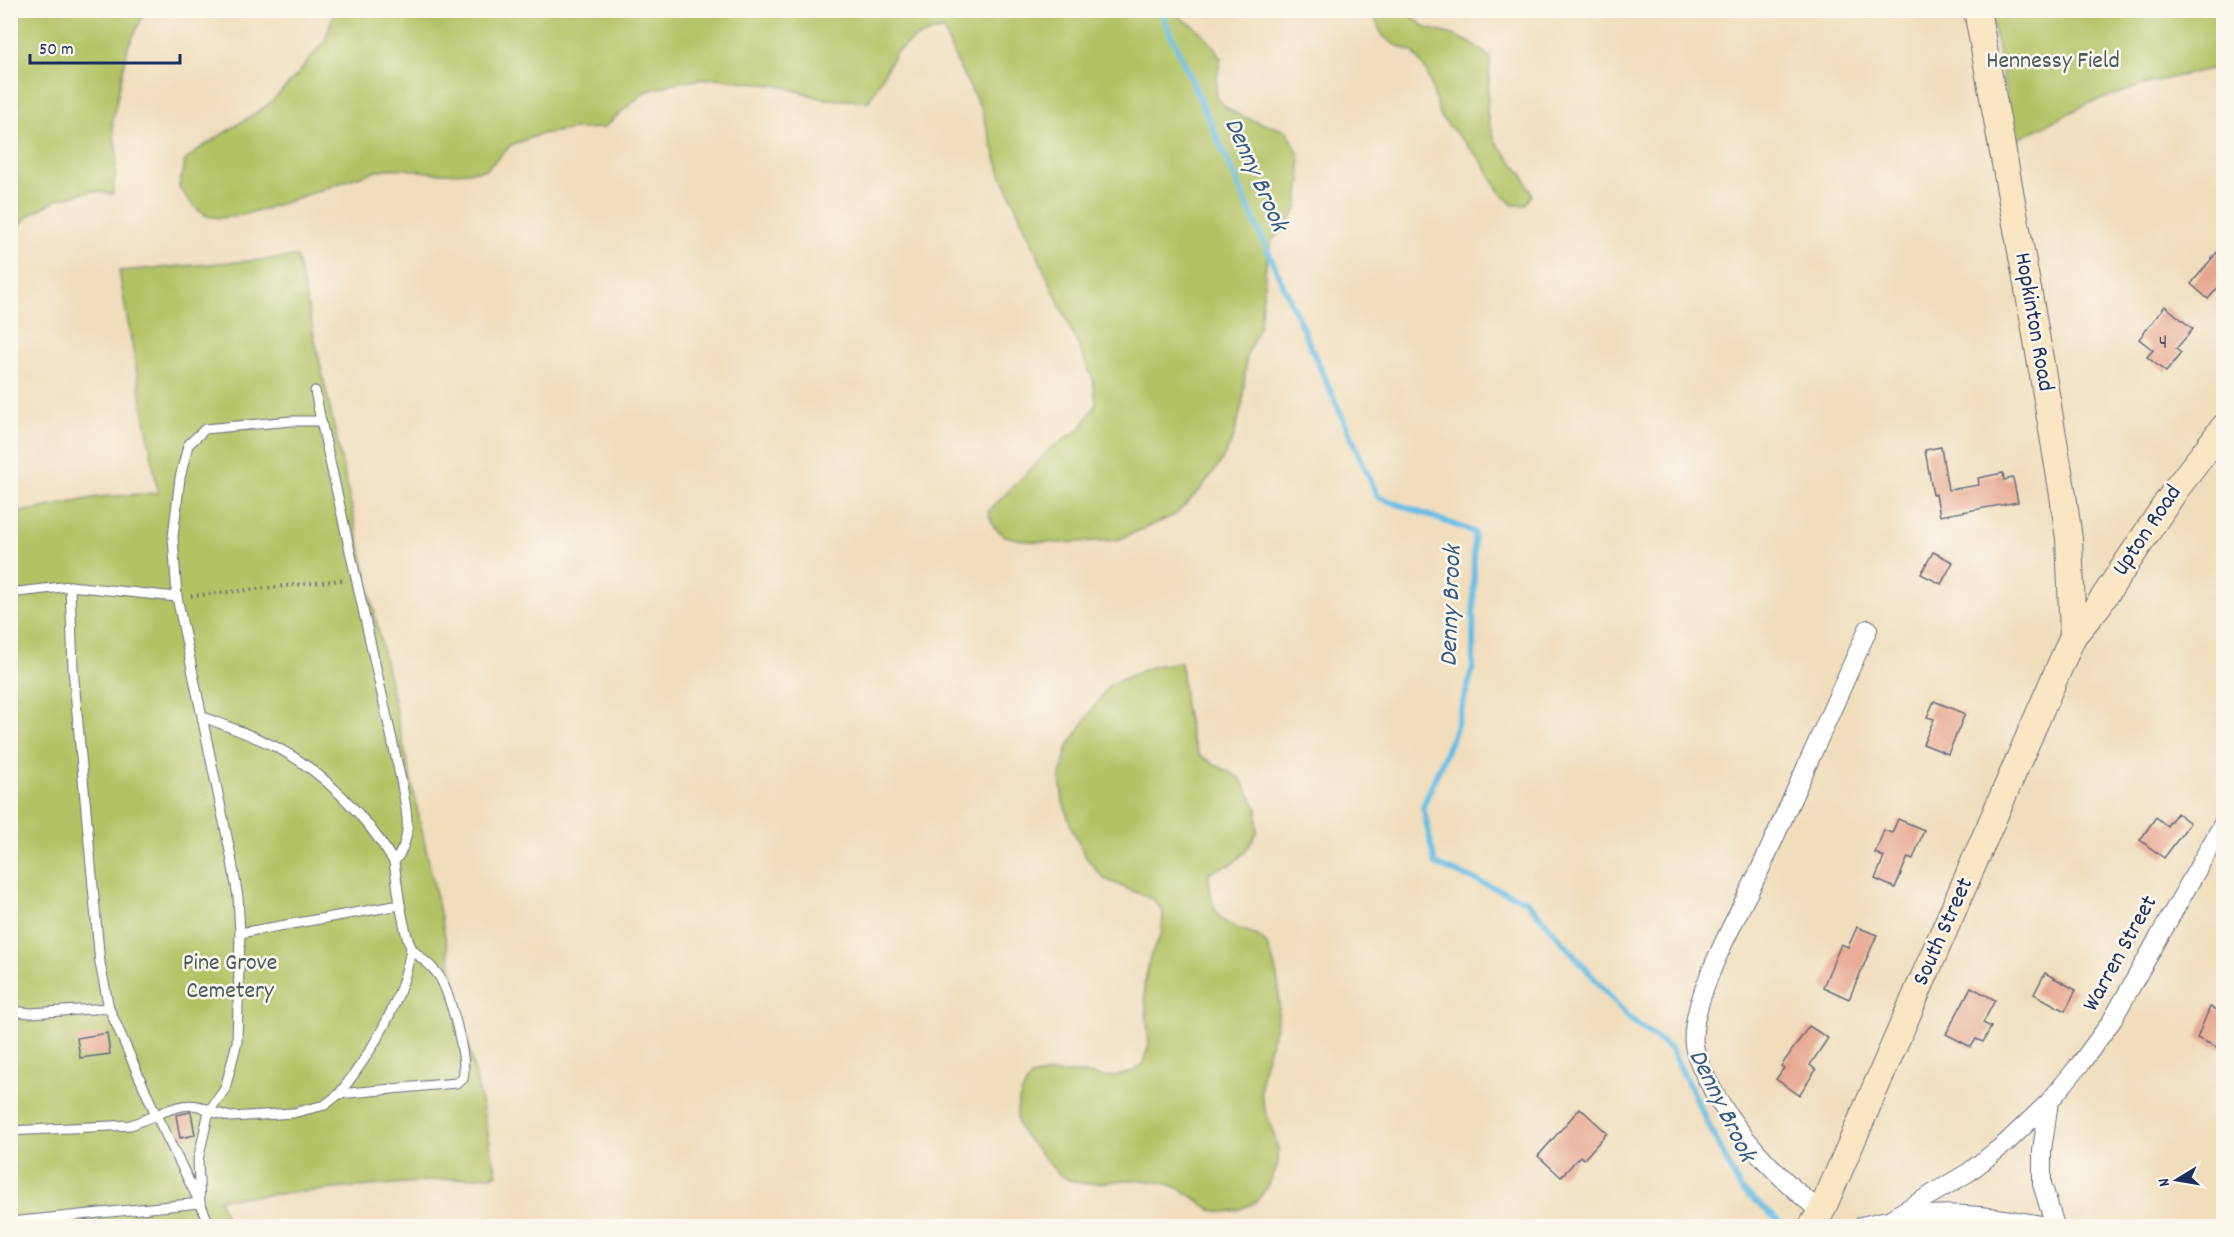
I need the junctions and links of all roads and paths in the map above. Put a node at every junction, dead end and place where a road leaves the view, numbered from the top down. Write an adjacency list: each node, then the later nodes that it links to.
1 (1977, 10): 10 (main road, Hopkinton Road)
2 (315, 391): 3 (lane)
3 (321, 421): 5 (lane); 8 (lane)
4 (2223, 427): 10 (main road, Upton Road)
5 (355, 579): 8 (path); 13 (lane)
6 (69, 586): 7 (lane); 8 (lane); 17 (lane)
7 (10, 593)
8 (177, 597): 11 (lane)
9 (1868, 629): 26 (street)
10 (2073, 636): 26 (main road, South Street)
11 (203, 717): 13 (lane); 15 (lane)
12 (2223, 822): 20 (street, Warren Street)
13 (394, 862): 14 (lane)
14 (400, 905): 15 (lane); 16 (lane)
15 (240, 933): 21 (lane)
16 (411, 948): 19 (lane); 19 (lane)
17 (109, 1008): 18 (lane); 22 (lane)
18 (10, 1011)
19 (339, 1094): 21 (lane)
20 (2049, 1102): 25 (street, Warren Street); 32 (street)
21 (209, 1111): 22 (lane); 24 (lane)
22 (156, 1115): 23 (lane); 24 (lane)
23 (10, 1131)
24 (200, 1203): 28 (lane); 29 (lane)
25 (1892, 1218): 30 (street); 31 (street)
26 (1817, 1219)
27 (10, 1222): 28 (lane)
28 (65, 1222)
29 (210, 1227)
30 (1862, 1227)
31 (2046, 1227)
32 (2055, 1227)

